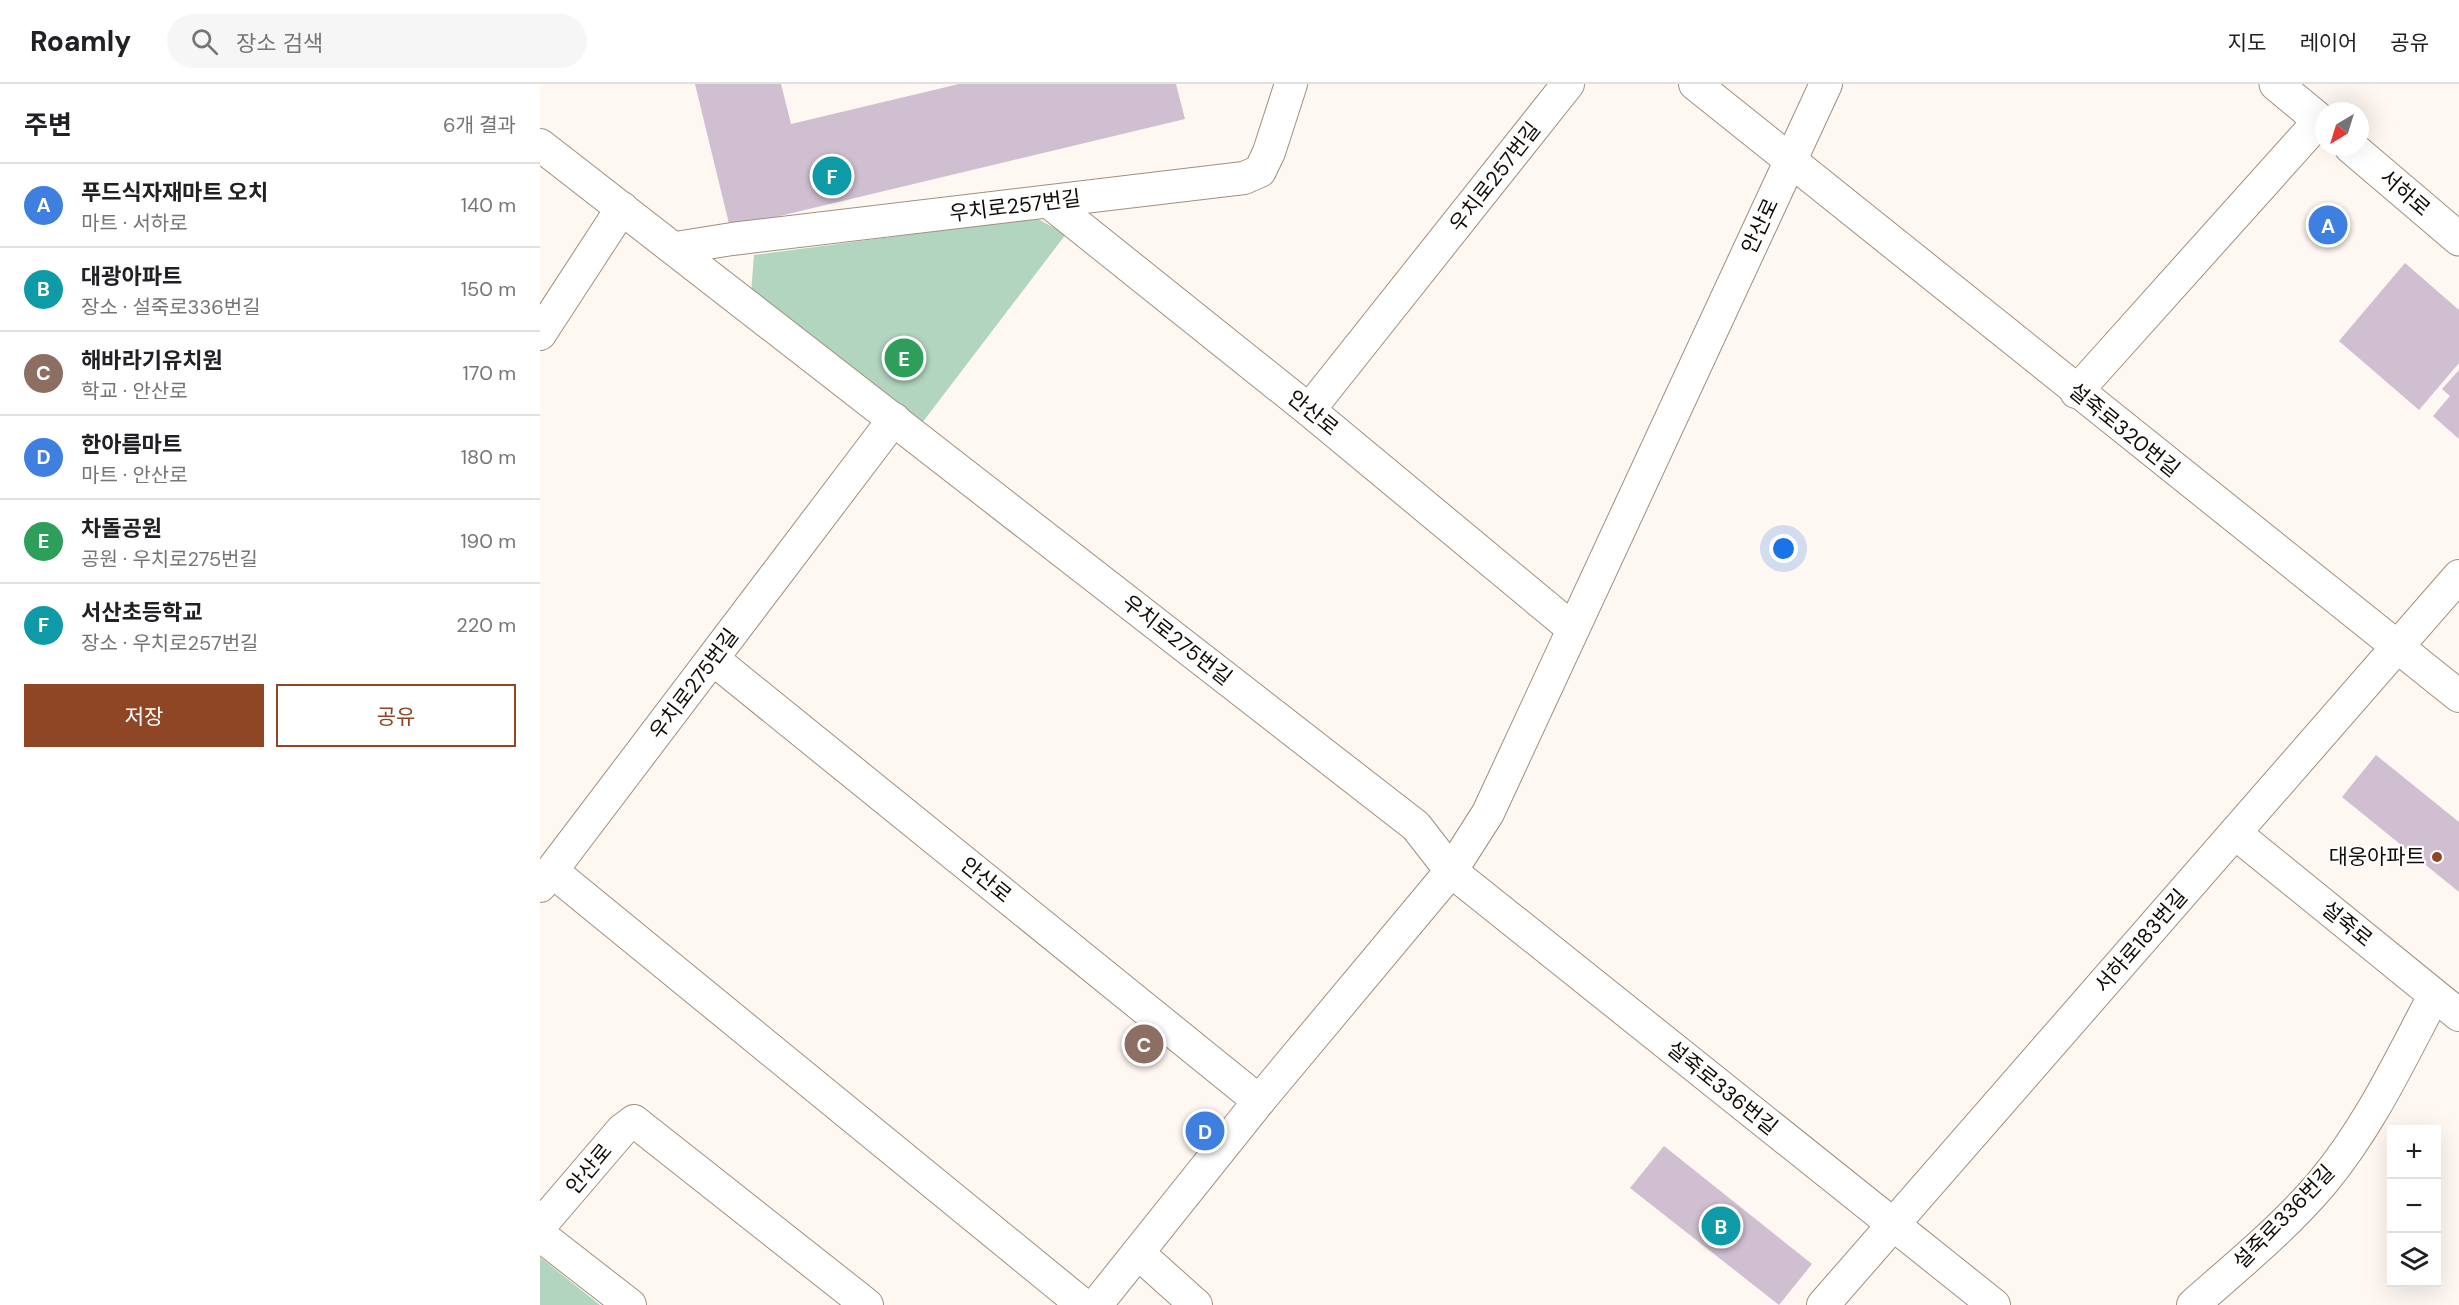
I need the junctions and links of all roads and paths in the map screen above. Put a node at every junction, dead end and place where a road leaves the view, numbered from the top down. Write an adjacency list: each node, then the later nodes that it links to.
1 (1291, 84): 11 (street, 우치로257번길)
2 (1568, 84): 17 (street, 우치로257번길)
3 (1695, 84): 10 (street)
4 (1826, 84): 10 (street, 안산로)
5 (2276, 84): 6 (main road)
6 (2315, 116)
7 (2315, 130): 16 (street)
8 (540, 144): 12 (street, 우치로275번길)
9 (2362, 156): 13 (main road, 서하로)
10 (1790, 161): 16 (street, 설죽로320번길); 20 (street, 안산로)
11 (1049, 202): 14 (street, 우치로257번길); 17 (street, 안산로)
12 (622, 208): 14 (street, 우치로275번길); 15 (street)
13 (2459, 239)
14 (676, 248): 18 (street, 우치로275번길)
15 (540, 334)
16 (2076, 392): 21 (street, 설죽로320번길)
17 (1309, 410): 20 (street, 안산로)
18 (894, 419): 22 (street, 우치로275번길); 25 (street, 우치로275번길)
19 (2459, 576): 21 (street, 서하로183번길)
20 (1573, 629): 25 (street, 안산로)
21 (2396, 647): 23 (street, 설죽로320번길); 24 (street, 서하로183번길)
22 (713, 659): 26 (street, 우치로275번길); 29 (street, 안산로)
23 (2459, 696)
24 (2235, 832): 27 (street, 설죽로); 30 (street, 서하로183번길)
25 (1450, 871): 29 (street, 안산로); 30 (street, 설죽로336번길)
26 (546, 879): 36 (street)
27 (2434, 996): 28 (street, 설죽로); 41 (street, 설죽로336번길)
28 (2459, 1015)
29 (1259, 1101): 33 (street, 안산로)
30 (1894, 1224): 39 (street, 서하로183번길); 40 (street, 설죽로336번길)
31 (540, 1226): 35 (street, 안산로)
32 (540, 1235): 34 (street)
33 (1138, 1253): 37 (street, 안산로); 38 (street)
34 (621, 1302)
35 (867, 1305)
36 (1083, 1305)
37 (1096, 1305)
38 (1196, 1305)
39 (1823, 1305)
40 (1994, 1305)
41 (2193, 1305)

